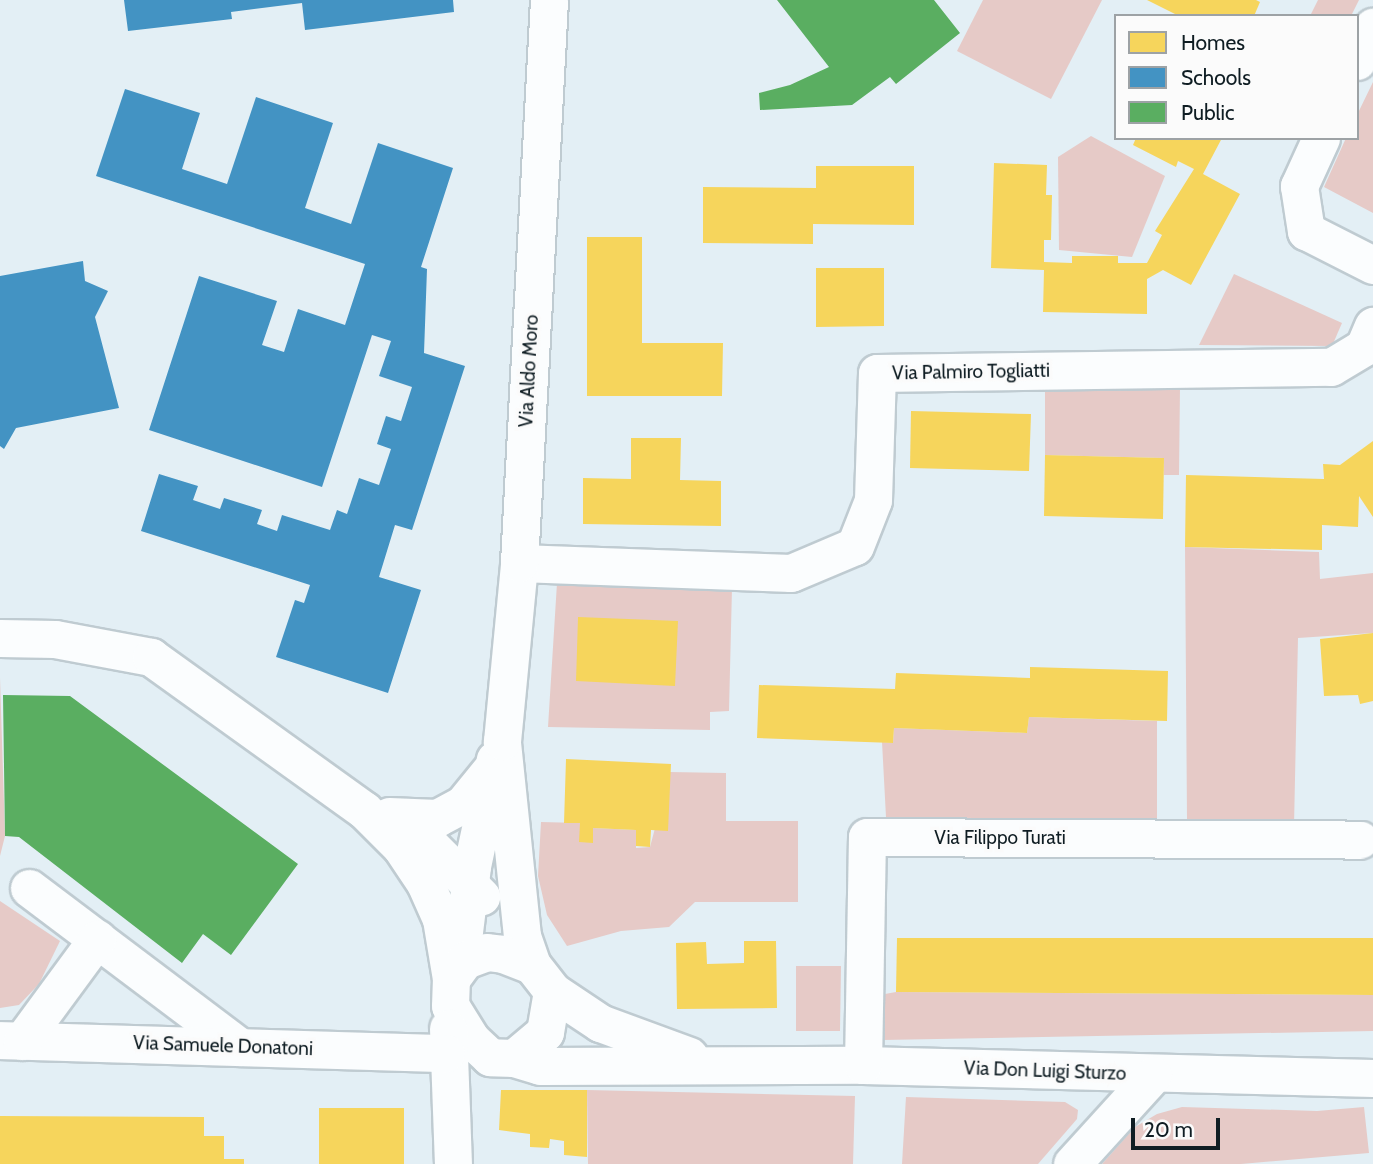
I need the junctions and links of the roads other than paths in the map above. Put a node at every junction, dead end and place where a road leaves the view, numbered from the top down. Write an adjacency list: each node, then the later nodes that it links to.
1 (549, 0): 7 (street, Via Aldo Moro)
2 (1373, 27): 3 (street)
3 (1359, 57)
4 (1320, 140): 5 (street)
5 (1373, 265)
6 (1373, 326): 7 (street, Via Palmiro Togliatti)
7 (519, 563): 9 (street, Via Aldo Moro)
8 (0, 638): 10 (street)
9 (496, 757): 10 (street); 12 (street); 15 (street)
10 (379, 814): 12 (street); 16 (street)
11 (1360, 840): 22 (street, Via Filippo Turati)
12 (470, 885): 15 (street); 16 (street)
13 (30, 888): 14 (street)
14 (97, 939): 17 (street); 18 (street)
15 (536, 964): 16 (street); 20 (street); 21 (street, Via Don Luigi Sturzo)
16 (455, 982): 19 (street); 20 (street)
17 (11, 1041): 18 (street, Via Samuele Donatoni)
18 (240, 1047): 19 (street, Via Samuele Donatoni)
19 (446, 1053): 25 (street)
20 (502, 1058): 21 (street, Via Don Luigi Sturzo); 25 (street)
21 (717, 1065): 22 (street, Via Don Luigi Sturzo)
22 (863, 1065): 23 (street, Via Don Luigi Sturzo)
23 (1153, 1076): 24 (street, Via Don Luigi Sturzo); 27 (street)
24 (1373, 1078)
25 (453, 1107): 26 (street)
26 (453, 1164)
27 (1072, 1164)

